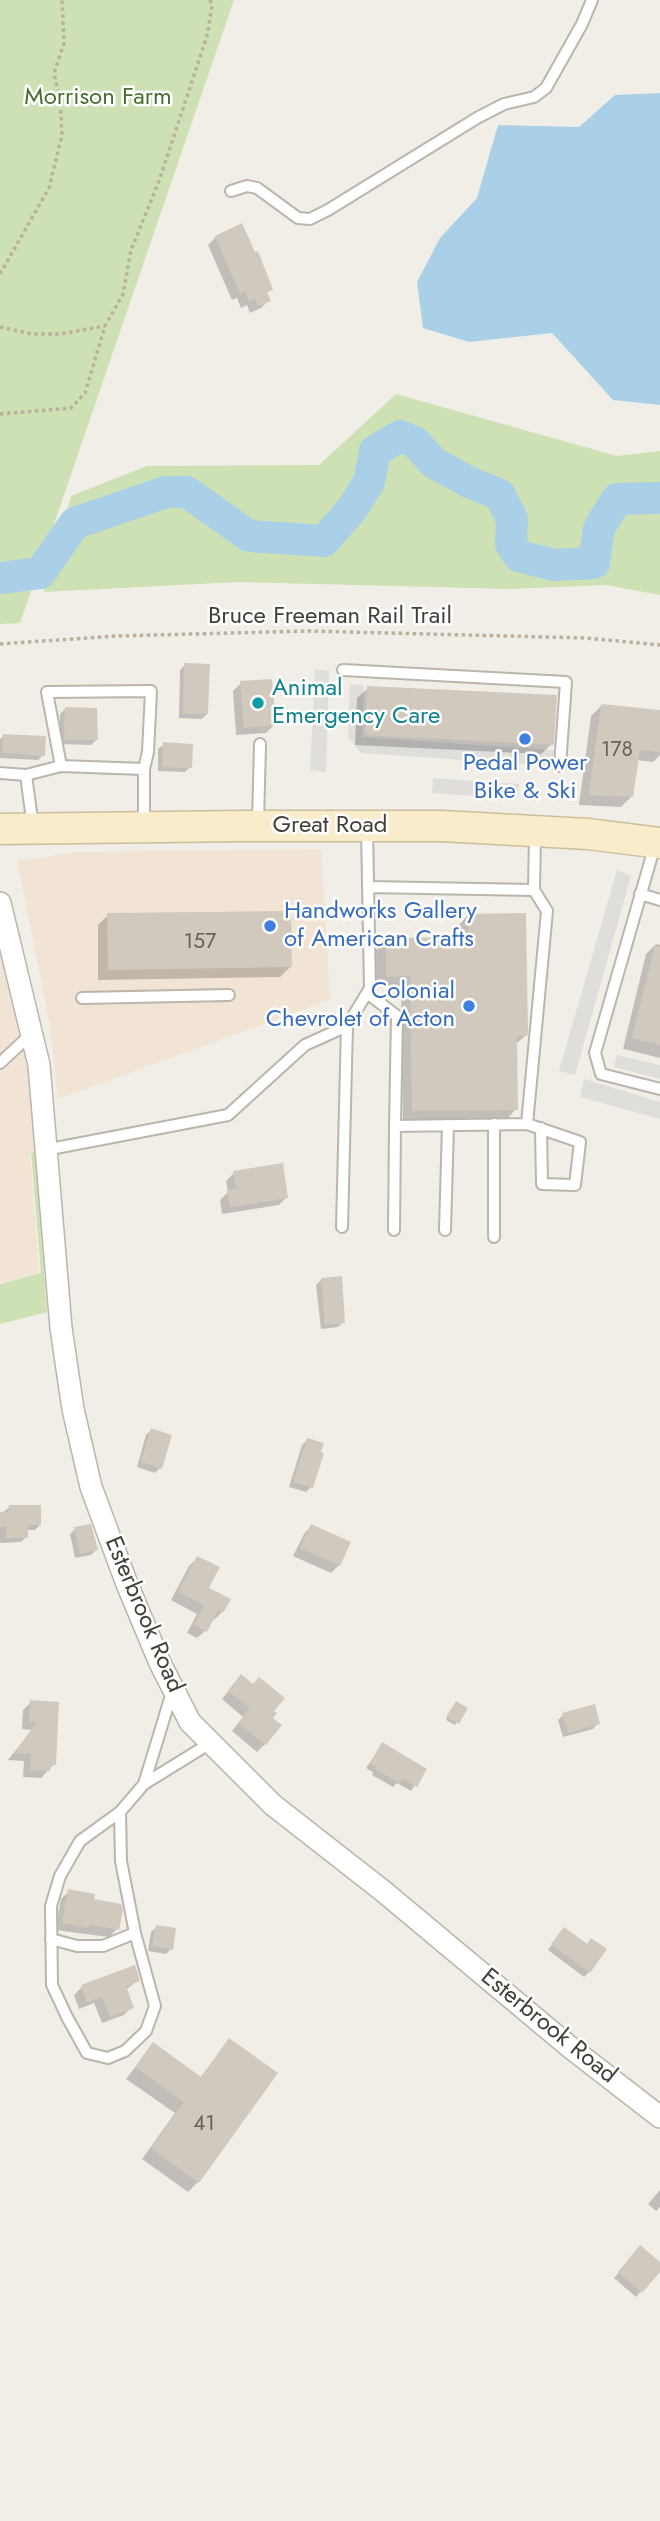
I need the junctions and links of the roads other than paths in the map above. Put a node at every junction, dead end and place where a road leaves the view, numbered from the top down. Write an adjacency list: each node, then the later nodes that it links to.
1 (592, 0): 2 (lane)
2 (231, 191)
3 (343, 670): 6 (lane)
4 (260, 744): 10 (lane)
5 (61, 766): 7 (lane); 7 (lane); 9 (lane)
6 (560, 766)
7 (144, 769): 11 (lane)
8 (0, 774): 9 (lane)
9 (26, 775): 14 (lane)
10 (258, 826): 11 (main road, Great Road); 12 (main road, Great Road)
11 (144, 827): 14 (main road, Great Road)
12 (367, 827): 15 (main road, Great Road); 17 (lane)
13 (0, 829): 14 (main road, Great Road)
14 (33, 829)
15 (536, 831): 16 (main road, Great Road); 18 (lane)
16 (658, 843): 19 (lane)
17 (368, 887): 18 (lane); 22 (lane)
18 (534, 890): 30 (lane)
19 (640, 894): 20 (lane); 28 (lane)
20 (660, 900)
21 (0, 903): 26 (street, Esterbrook Road)
22 (367, 993): 25 (lane); 32 (lane)
23 (229, 995): 24 (lane)
24 (82, 998)
25 (347, 1026): 34 (lane); 35 (lane)
26 (33, 1033): 27 (lane); 34 (street, Esterbrook Road)
27 (0, 1063)
28 (660, 1089)
29 (494, 1124): 30 (lane); 31 (lane); 38 (lane)
30 (527, 1124): 33 (lane)
31 (448, 1125): 32 (lane); 37 (lane)
32 (395, 1126): 36 (lane)
33 (541, 1128): 33 (lane)
34 (45, 1150): 39 (street, Esterbrook Road)
35 (342, 1227)
36 (394, 1230)
37 (445, 1230)
38 (494, 1237)
39 (173, 1689): 40 (street, Esterbrook Road); 41 (lane)
40 (212, 1742): 41 (lane); 45 (street, Esterbrook Road)
41 (144, 1784): 42 (lane)
42 (120, 1812): 43 (lane); 44 (lane)
43 (135, 1933): 44 (lane); 44 (lane)
44 (51, 1939)
45 (660, 2116)

